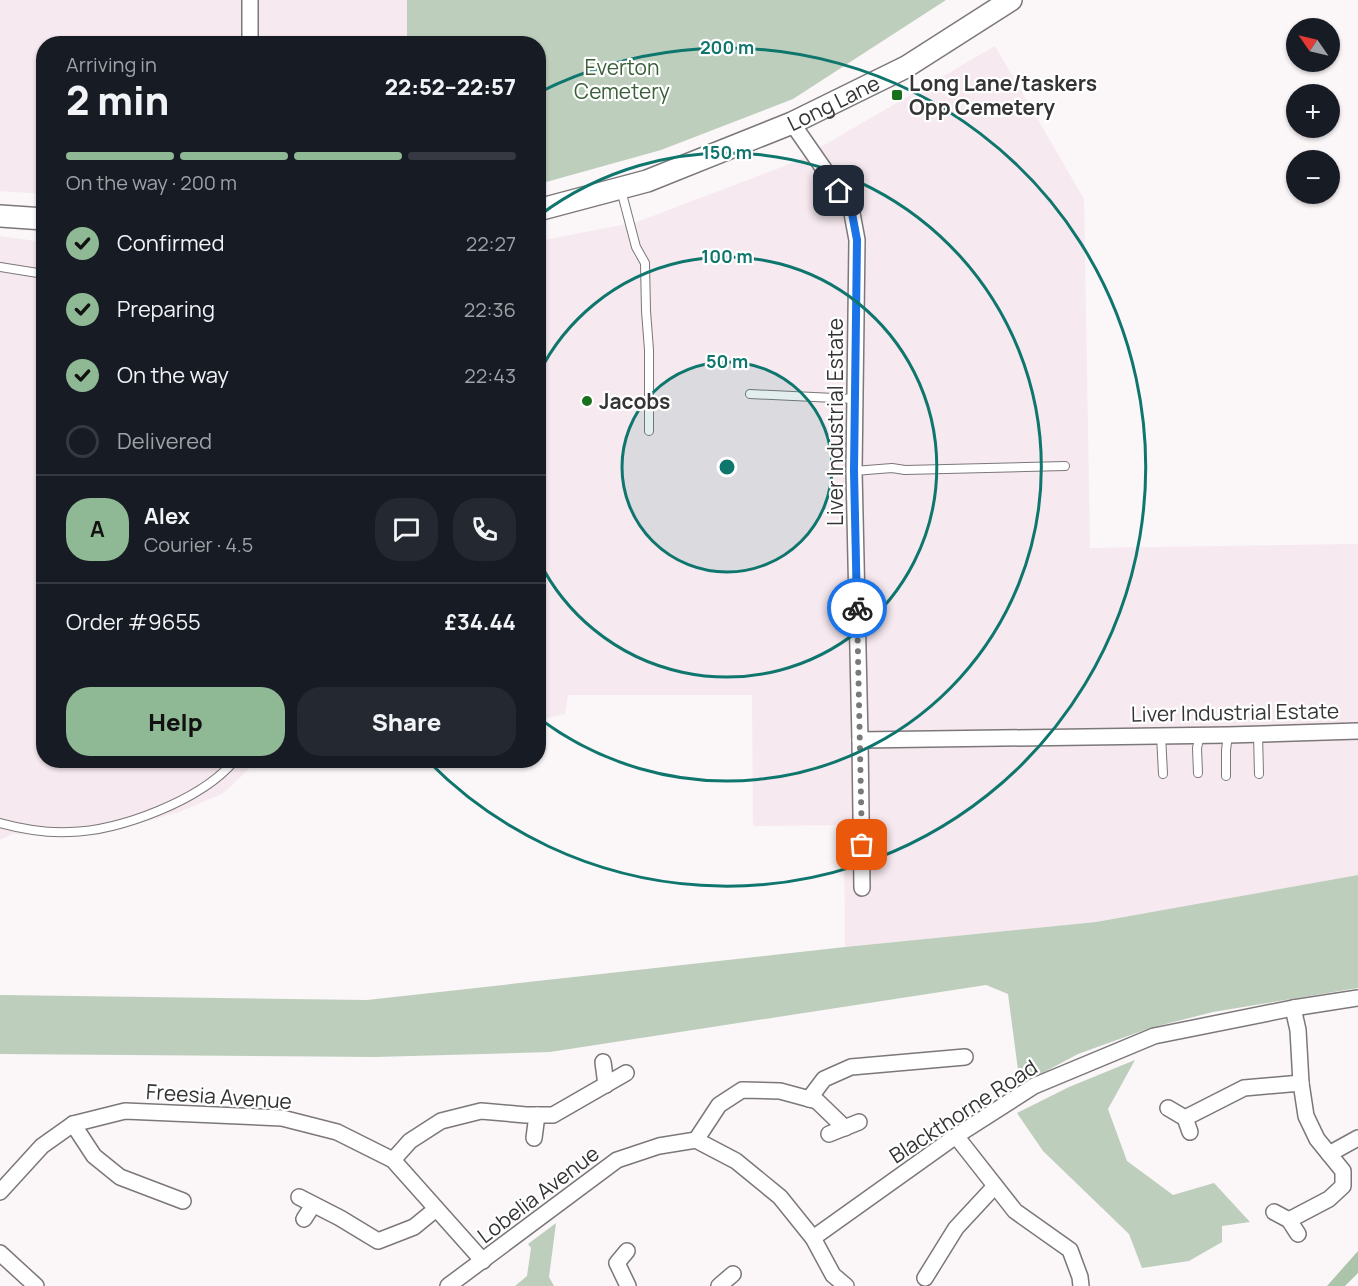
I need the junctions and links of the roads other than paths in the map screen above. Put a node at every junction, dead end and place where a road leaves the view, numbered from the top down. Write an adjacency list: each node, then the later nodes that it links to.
1 (250, 0): 3 (street)
2 (1011, 0): 4 (main road, Long Lane)
3 (250, 36)
4 (792, 123): 5 (main road, Long Lane); 12 (street, Liver Industrial Estate)
5 (620, 188): 6 (main road, Long Lane); 13 (lane)
6 (546, 208)
7 (0, 216): 8 (main road)
8 (36, 218)
9 (0, 267): 10 (lane)
10 (36, 273)
11 (750, 394): 12 (lane)
12 (855, 399): 15 (street, Liver Industrial Estate)
13 (649, 431)
14 (1065, 466): 15 (lane)
15 (854, 471): 21 (street, Liver Industrial Estate)
16 (1358, 731): 17 (street, Liver Industrial Estate)
17 (1258, 734): 20 (street, Liver Industrial Estate); 25 (lane)
18 (1161, 735): 19 (street, Liver Industrial Estate); 21 (street, Liver Industrial Estate); 24 (lane)
19 (1200, 735): 20 (street, Liver Industrial Estate); 23 (lane)
20 (1228, 735): 26 (lane)
21 (860, 740): 28 (street, Liver Industrial Estate)
22 (227, 768): 27 (lane)
23 (1198, 773)
24 (1163, 774)
25 (1259, 774)
26 (1226, 776)
27 (0, 823)
28 (862, 888)
29 (1358, 998): 30 (street, Blackthorne Road)
30 (1293, 1008): 34 (street); 41 (street, Blackthorne Road)
31 (965, 1057): 36 (street)
32 (603, 1062): 35 (street)
33 (627, 1073): 35 (street)
34 (1301, 1083): 37 (street); 45 (street)
35 (606, 1085): 38 (street)
36 (809, 1099): 40 (street); 44 (street)
37 (1168, 1108)
38 (537, 1115): 42 (street); 46 (street)
39 (73, 1124): 46 (street, Freesia Avenue); 48 (street, Freesia Avenue); 50 (street)
40 (829, 1134)
41 (956, 1136): 47 (street); 57 (street, Blackthorne Road)
42 (534, 1138)
43 (1358, 1138): 45 (street)
44 (696, 1140): 57 (street); 60 (street, Lobelia Avenue)
45 (1329, 1154): 55 (street)
46 (393, 1160): 52 (street, Freesia Avenue)
47 (995, 1186): 62 (street); 68 (street)
48 (0, 1192)
49 (299, 1197): 51 (street)
50 (183, 1201)
51 (313, 1204): 52 (street); 54 (street)
52 (436, 1209): 60 (street, Freesia Avenue)
53 (1274, 1212): 55 (street)
54 (304, 1219)
55 (1289, 1220): 56 (street)
56 (1298, 1234)
57 (813, 1238): 67 (street)
58 (627, 1251): 65 (street)
59 (0, 1253): 63 (street)
60 (483, 1261): 64 (street, Lobelia Avenue)
61 (733, 1274): 66 (street)
62 (926, 1278)
63 (36, 1286)
64 (448, 1286)
65 (628, 1286)
66 (719, 1286)
67 (846, 1286)
68 (1082, 1286)

